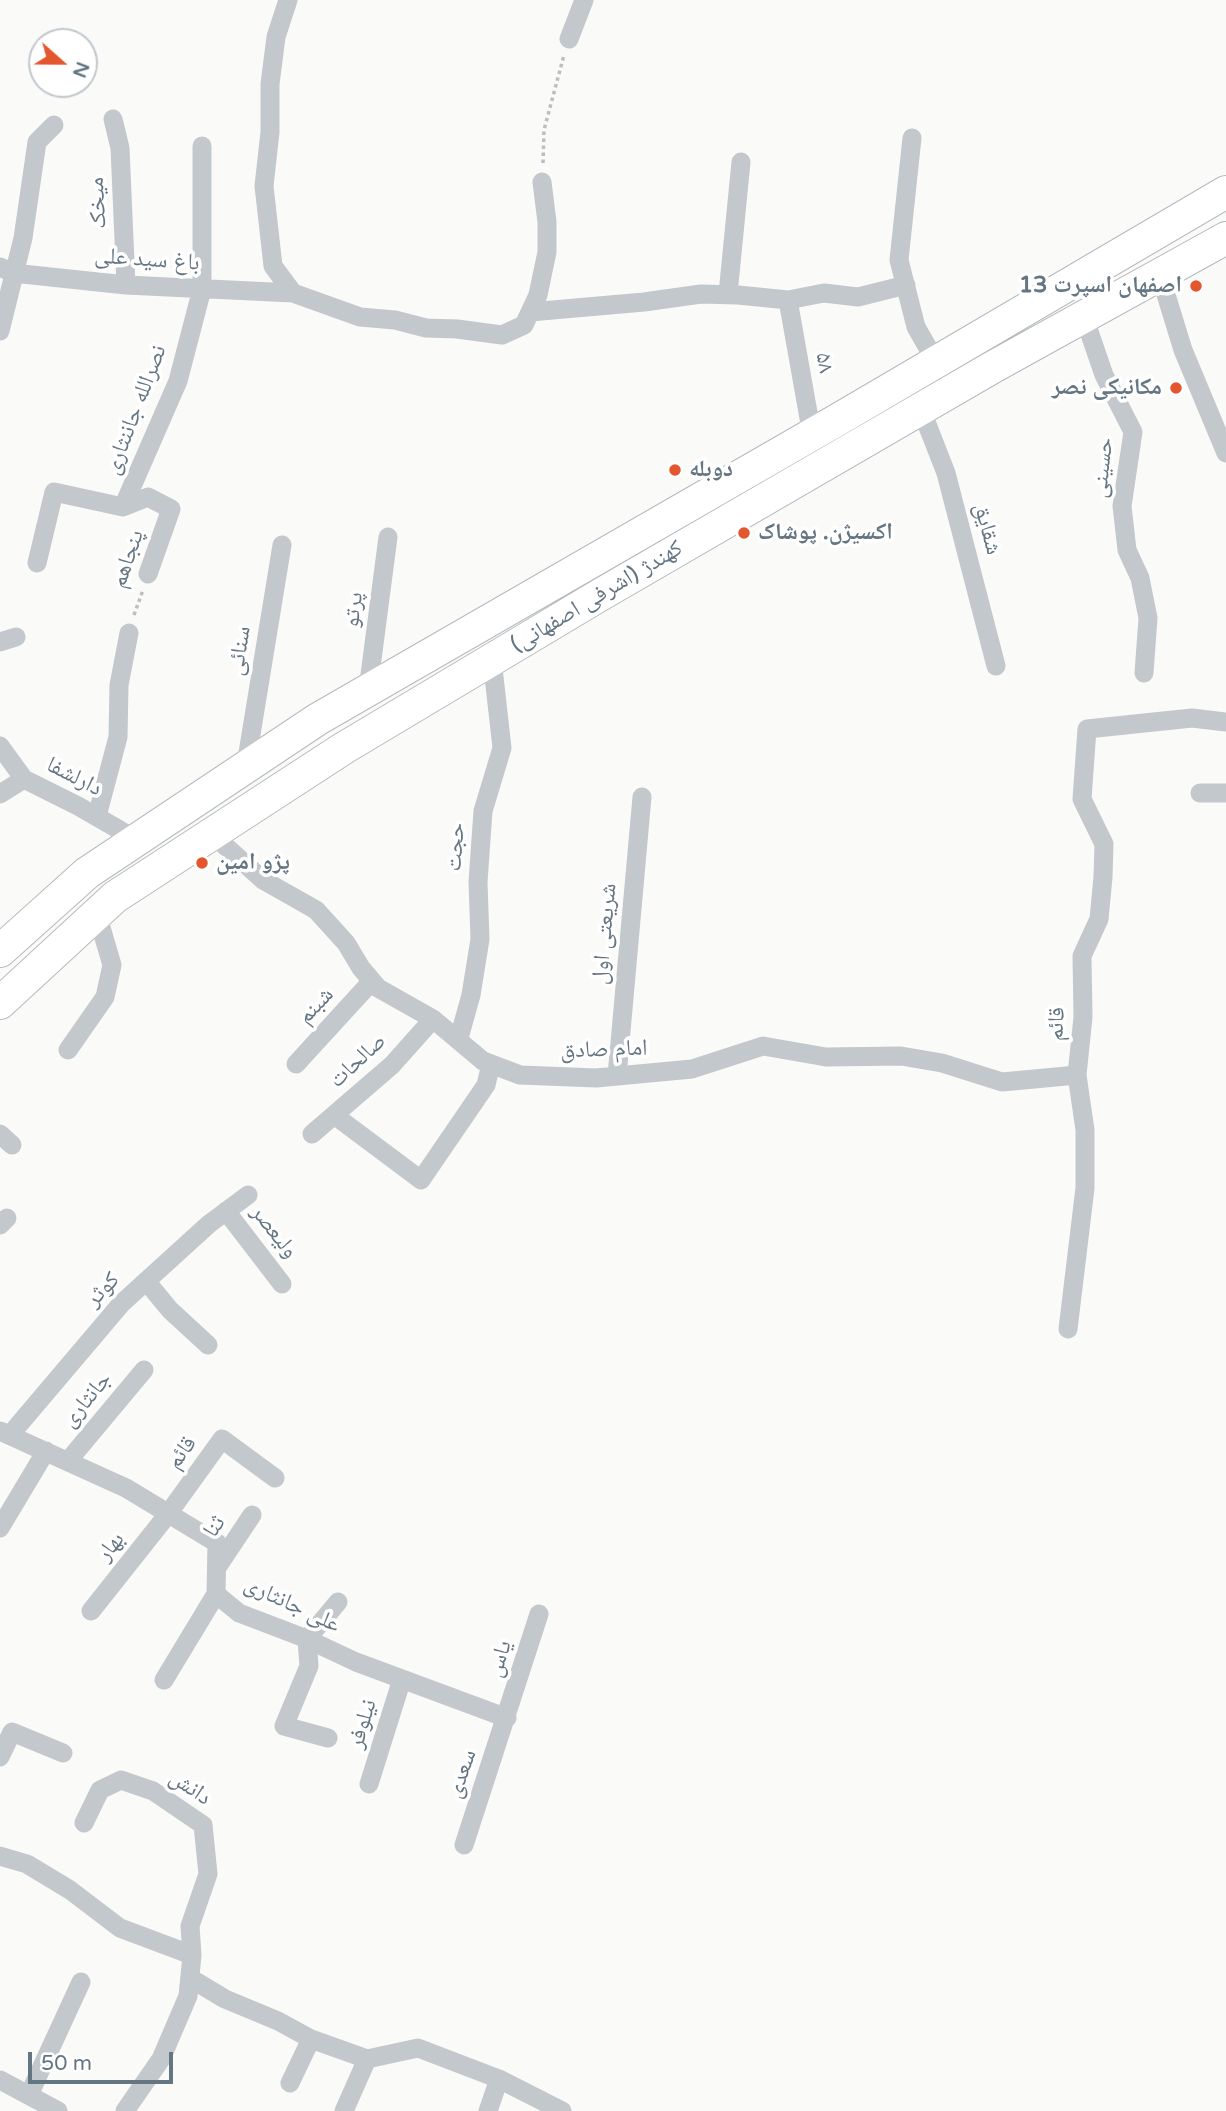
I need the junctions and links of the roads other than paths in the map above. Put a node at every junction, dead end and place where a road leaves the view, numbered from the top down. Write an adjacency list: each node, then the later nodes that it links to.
1 (288, 0): 17 (street)
2 (584, 0): 3 (street)
3 (569, 39)
4 (113, 119): 14 (street, میخک)
5 (54, 125): 12 (street)
6 (912, 138): 15 (street)
7 (202, 146): 16 (street, نصرالله جاننثاری)
8 (741, 162): 18 (street)
9 (542, 182): 20 (street)
10 (1226, 192): 23 (main road, کهندژ (اشرفی اصفهانی))
11 (1226, 238): 13 (main road, کهندژ (اشرفی اصفهانی))
12 (6, 270): 14 (street, باغ سید علی); 22 (street)
13 (1160, 275): 21 (main road, کهندژ (اشرفی اصفهانی)); 26 (street)
14 (127, 285): 16 (street, باغ سید علی)
15 (906, 285): 19 (street); 23 (street)
16 (202, 289): 17 (street, باغ سید علی); 28 (street, نصرالله جاننثاری)
17 (292, 293): 20 (street, باغ سید علی)
18 (728, 294): 19 (street); 20 (street)
19 (788, 300): 25 (street, ۵۸)
20 (530, 312)
21 (1084, 317): 24 (main road, کهندژ (اشرفی اصفهانی)); 37 (street, حسینی)
22 (0, 331)
23 (936, 362): 25 (main road, کهندژ (اشرفی اصفهانی))
24 (921, 409): 29 (main road, کهندژ (اشرفی اصفهانی)); 36 (street, شقایق)
25 (812, 435): 27 (main road, کهندژ (اشرفی اصفهانی))
26 (1226, 453)
27 (728, 483): 29 (main road); 38 (main road, کهندژ (اشرفی اصفهانی))
28 (123, 507): 32 (street, پنجاهم); 33 (street, پنجاهم)
29 (742, 513): 35 (main road, کهندژ (اشرفی اصفهانی))
30 (388, 537): 38 (street, پرتو)
31 (282, 545): 41 (street, سنائی)
32 (37, 563)
33 (148, 574)
34 (129, 633): 47 (street)
35 (492, 659): 48 (main road, کهندژ (اشرفی اصفهانی)); 55 (street, حجت)
36 (996, 666)
37 (1144, 673)
38 (368, 690): 41 (main road, کهندژ (اشرفی اصفهانی))
39 (1226, 722): 59 (street, قائم)
40 (0, 746): 42 (street, دارلشفا)
41 (246, 765): 49 (main road, کهندژ (اشرفی اصفهانی))
42 (24, 779): 45 (street); 47 (street, دارلشفا)
43 (1200, 793): 44 (street)
44 (1226, 793)
45 (0, 794)
46 (642, 797): 60 (street, شریعتی اول)
47 (97, 816): 49 (street, دارلشفا)
48 (212, 834): 50 (main road, کهندژ (اشرفی اصفهانی)); 52 (street, امام صادق)
49 (137, 840): 51 (main road, کهندژ (اشرفی اصفهانی))
50 (97, 914): 53 (main road, کهندژ (اشرفی اصفهانی)); 56 (street)
51 (0, 951)
52 (372, 981): 54 (street, امام صادق); 57 (street, شبنم)
53 (0, 1003)
54 (433, 1019): 55 (street, امام صادق); 61 (street, صالحات)
55 (459, 1038): 58 (street, امام صادق)
56 (68, 1049)
57 (296, 1064)
58 (491, 1064): 60 (street, امام صادق); 61 (street)
59 (1077, 1075): 60 (street, امام صادق); 67 (street, قائم)
60 (617, 1076)
61 (334, 1115): 62 (street, صالحات)
62 (312, 1134)
63 (248, 1195): 64 (street, کوثر)
64 (226, 1211): 65 (street, کوثر); 66 (street, ولیعصر)
65 (146, 1281): 68 (street); 70 (street, کوثر)
66 (282, 1284)
67 (1068, 1329)
68 (208, 1345)
69 (144, 1370): 72 (street, جانثاری)
70 (5, 1433): 71 (street, علی جانثاری)
71 (46, 1451): 72 (street, علی جانثاری); 76 (street)
72 (68, 1461): 74 (street, علی جانثاری)
73 (275, 1478): 74 (street, قائم)
74 (168, 1514): 77 (street, علی جانثاری); 80 (street, بهار)
75 (252, 1515): 77 (street, ثنا)
76 (0, 1528)
77 (218, 1566): 78 (street, علی جانثاری)
78 (216, 1594): 82 (street, علی جانثاری); 84 (street)
79 (338, 1602): 82 (street)
80 (92, 1611)
81 (539, 1614): 85 (street, یاس)
82 (307, 1639): 83 (street, علی جانثاری); 86 (street)
83 (402, 1679): 85 (street, علی جانثاری); 89 (street, نیلوفر)
84 (164, 1680)
85 (507, 1718): 91 (street, سعدی)
86 (328, 1738)
87 (63, 1753): 88 (street)
88 (0, 1757)
89 (369, 1784)
90 (84, 1823): 93 (street, دانش)
91 (464, 1845)
92 (0, 1856): 93 (street)
93 (192, 1955): 94 (street, دانش)
94 (190, 1978): 96 (street); 103 (street, دانش)
95 (81, 1982): 101 (street)
96 (311, 2039): 97 (street); 100 (street)
97 (367, 2059): 98 (street); 104 (street)
98 (499, 2079): 105 (street); 106 (street)
99 (0, 2080): 101 (street)
100 (290, 2083)
101 (29, 2095): 102 (street)
102 (58, 2111)
103 (125, 2111)
104 (344, 2111)
105 (488, 2111)
106 (562, 2111)

